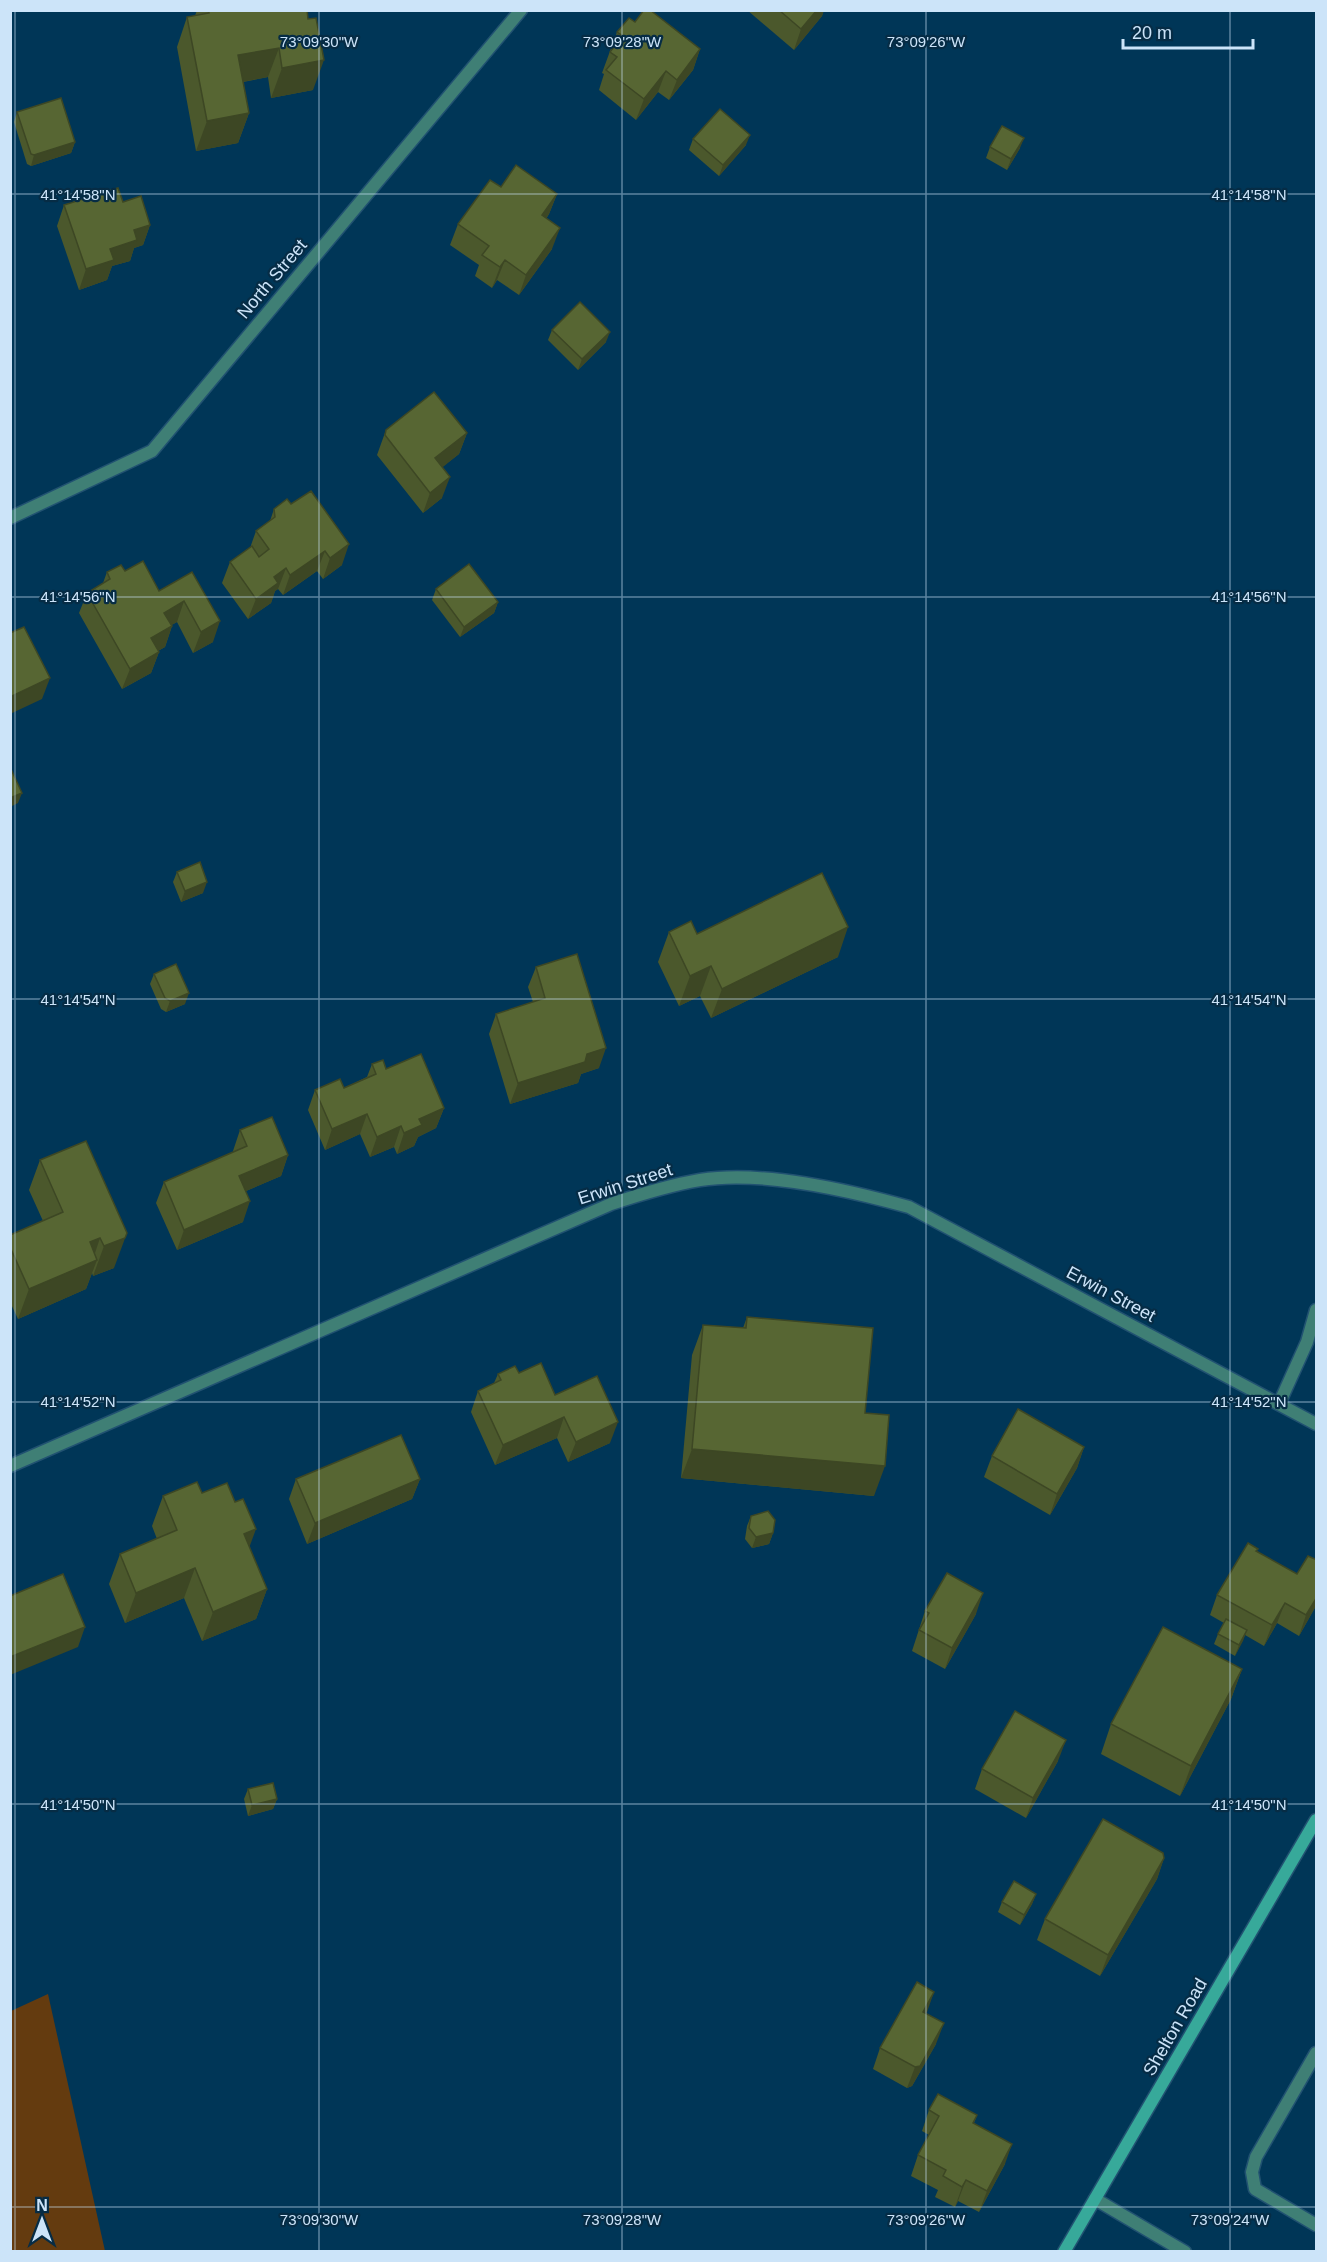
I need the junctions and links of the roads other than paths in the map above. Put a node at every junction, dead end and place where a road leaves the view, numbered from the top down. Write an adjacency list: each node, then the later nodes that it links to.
1 (521, 10): 2 (street, North Street)
2 (10, 519)
3 (1317, 1310): 4 (street)
4 (1279, 1404): 5 (street, Erwin Street); 6 (street, Erwin Street)
5 (1317, 1424)
6 (10, 1466)
7 (1317, 1820): 9 (main road, Shelton Road)
8 (1317, 2053): 10 (street)
9 (1095, 2199): 11 (main road, Shelton Road); 12 (street)
10 (1317, 2225)
11 (1064, 2252)
12 (1185, 2252)

